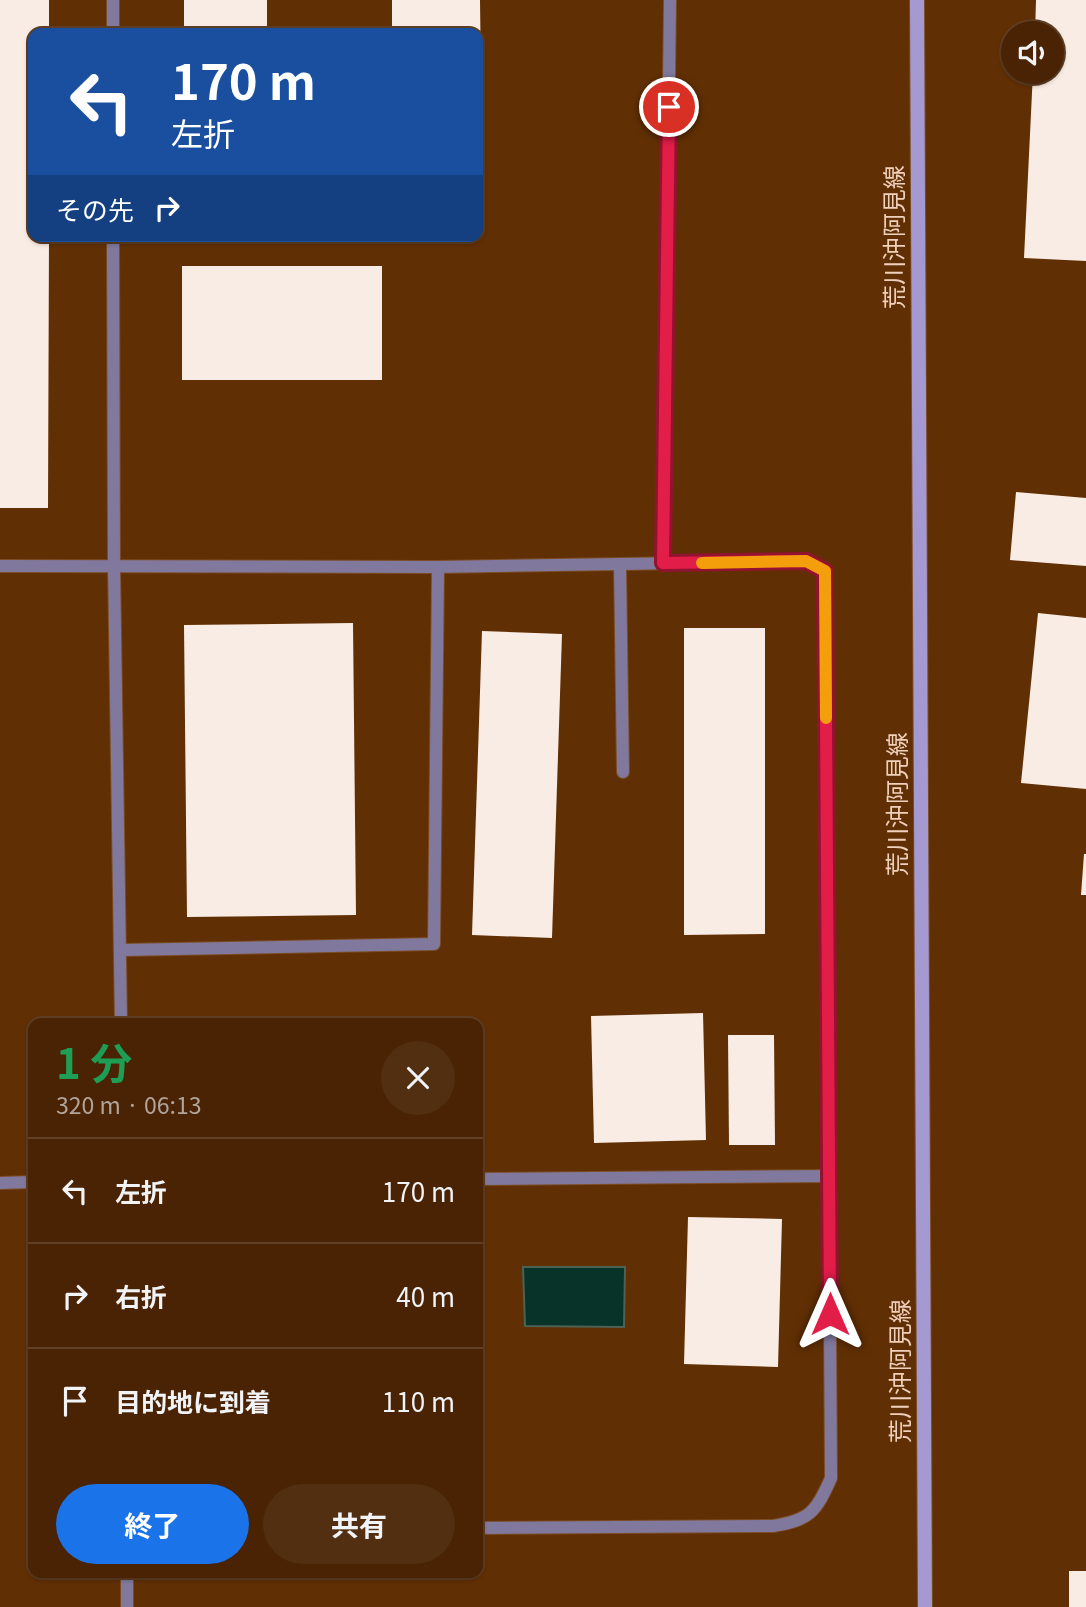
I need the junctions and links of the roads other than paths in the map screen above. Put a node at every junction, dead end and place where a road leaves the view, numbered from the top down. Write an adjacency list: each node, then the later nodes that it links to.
1 (113, 0): 4 (lane)
2 (670, 0): 6 (lane)
3 (917, 0): 21 (main road, 荒川沖阿見線)
4 (113, 28)
5 (113, 242): 7 (lane)
6 (663, 563): 9 (lane); 14 (lane)
7 (114, 565): 8 (lane); 10 (lane); 12 (lane)
8 (0, 566)
9 (620, 566): 10 (lane); 11 (lane)
10 (438, 567): 12 (lane)
11 (623, 772)
12 (122, 950): 13 (lane)
13 (121, 1018)
14 (830, 1176): 15 (lane); 18 (lane)
15 (483, 1179)
16 (28, 1182): 17 (lane)
17 (0, 1183)
18 (483, 1528)
19 (127, 1578): 20 (lane)
20 (127, 1607)
21 (925, 1607)

